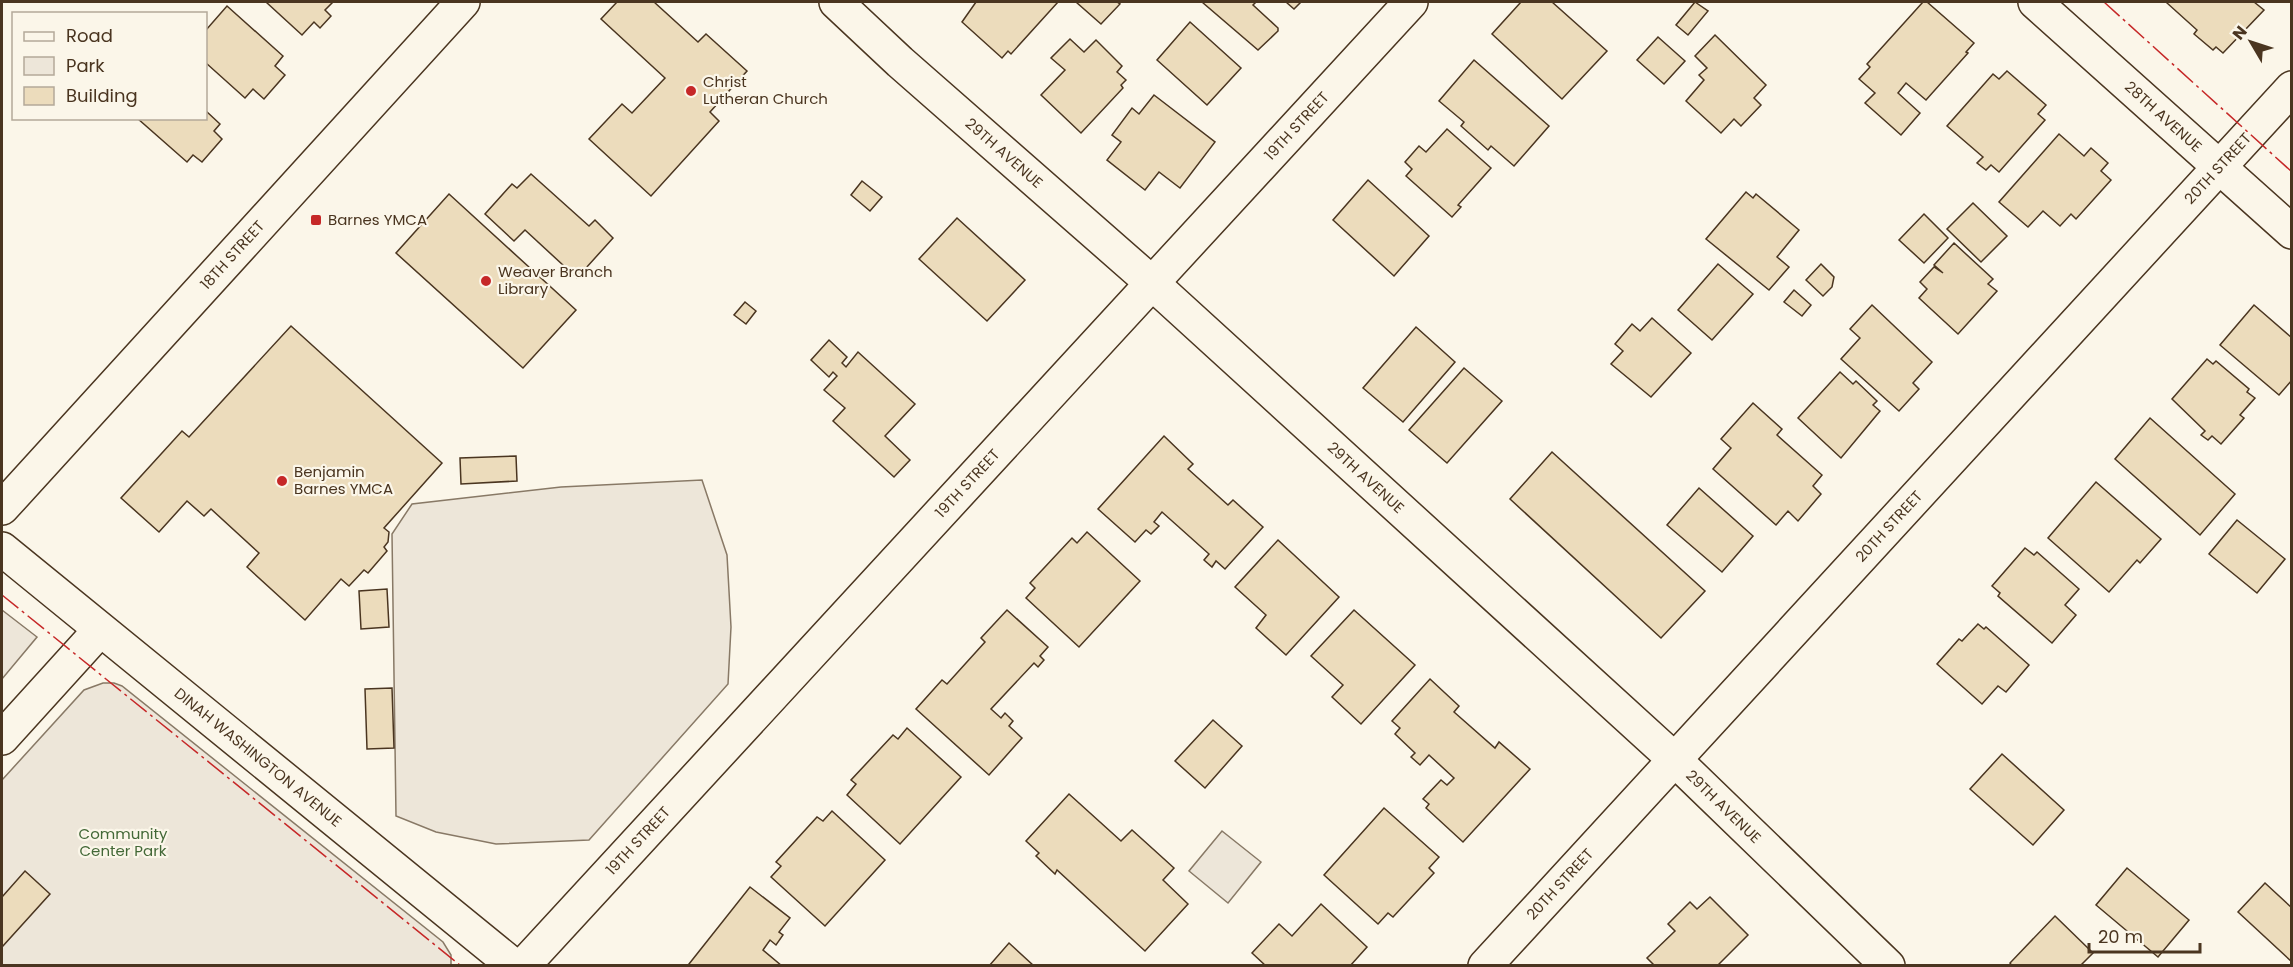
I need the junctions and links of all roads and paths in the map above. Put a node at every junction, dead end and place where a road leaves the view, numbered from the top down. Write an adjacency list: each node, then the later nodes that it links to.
1 (463, 2): 9 (street, 18TH STREET)
2 (836, 2): 8 (street, 29TH AVENUE)
3 (1411, 2): 8 (street, 19TH STREET)
4 (2035, 2): 6 (street, 28TH AVENUE)
5 (2292, 88): 6 (street, 20TH STREET)
6 (2219, 166): 7 (street, 28TH AVENUE); 13 (street, 20TH STREET)
7 (2292, 232)
8 (1152, 283): 13 (street, 29TH AVENUE); 15 (street, 19TH STREET)
9 (2, 508)
10 (2, 549): 11 (street, DINAH WASHINGTON AVENUE)
11 (100, 630): 12 (street); 14 (street, DINAH WASHINGTON AVENUE)
12 (2, 738)
13 (1674, 759): 16 (street, 20TH STREET); 17 (street, 29TH AVENUE)
14 (495, 960)
15 (523, 966)
16 (1485, 966)
17 (1888, 966)

